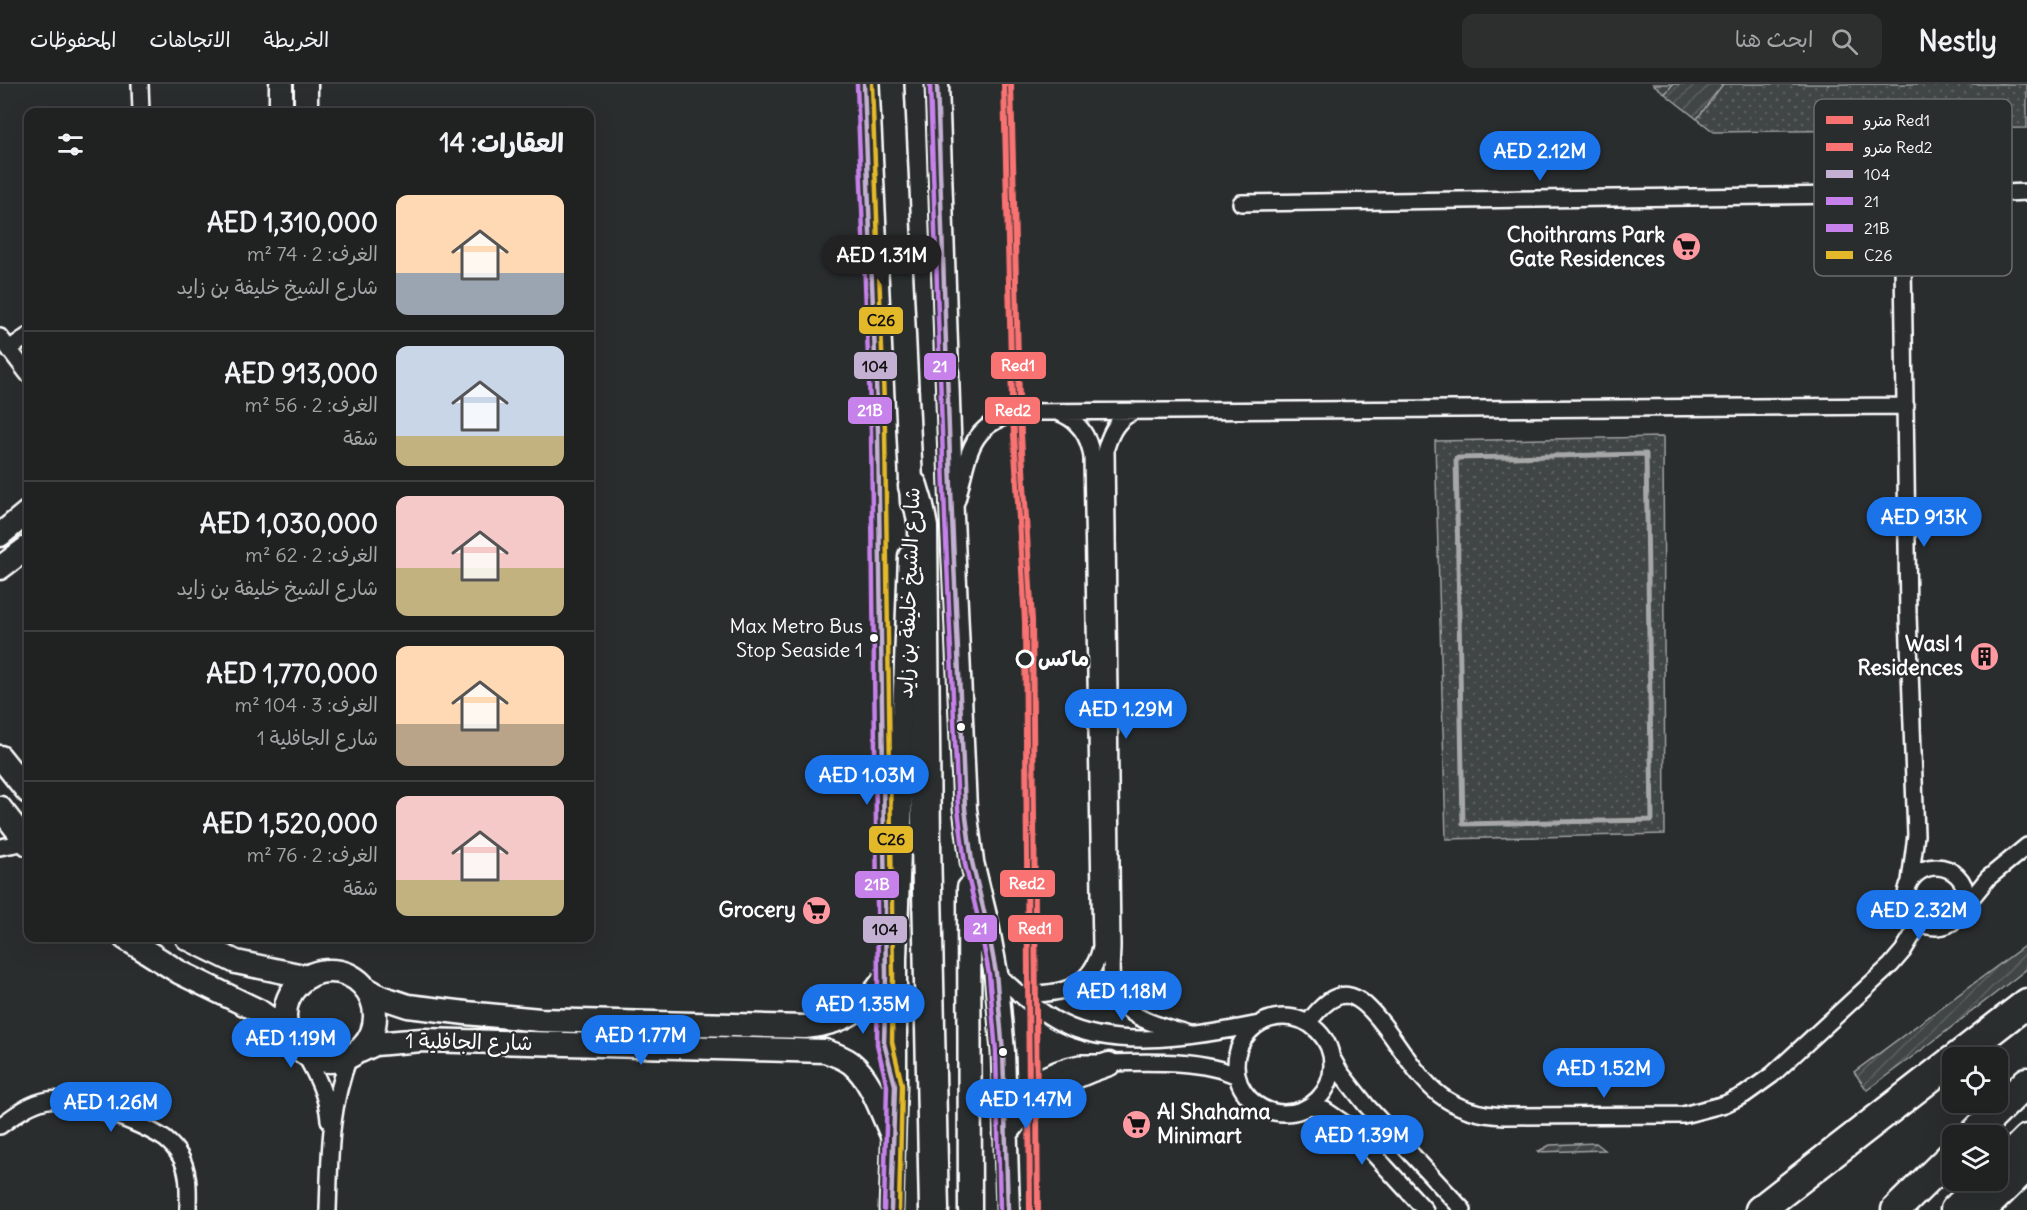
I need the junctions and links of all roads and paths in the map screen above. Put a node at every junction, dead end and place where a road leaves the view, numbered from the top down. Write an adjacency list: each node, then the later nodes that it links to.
1 (140, 84): 7 (street)
2 (280, 84): 8 (main road)
3 (306, 84): 9 (main road)
4 (864, 84): 45 (street)
5 (892, 84): 21 (main road, شارع الشيخ خليفة بن زايد)
6 (938, 84): 23 (main road, شارع الشيخ خليفة بن زايد)
7 (141, 108)
8 (281, 108)
9 (306, 108)
10 (2012, 192): 11 (street)
11 (2027, 192)
12 (1814, 195): 13 (street)
13 (1241, 203)
14 (1903, 276): 18 (street)
15 (24, 337): 16 (street)
16 (5, 343): 17 (street)
17 (24, 368)
18 (1906, 406): 20 (street); 30 (street)
19 (1054, 411): 20 (street); 23 (street); 48 (street)
20 (1134, 411): 53 (street)
21 (913, 486): 62 (main road, شارع الشيخ خليفة بن زايد); 78 (highway)
22 (24, 515): 24 (main road)
23 (952, 518): 33 (main road, شارع الشيخ خليفة بن زايد)
24 (0, 535)
25 (24, 549): 26 (main road)
26 (0, 568)
27 (0, 757): 28 (main road)
28 (24, 787)
29 (0, 808): 31 (main road)
30 (1916, 835): 36 (street); 39 (street)
31 (24, 838)
32 (24, 844): 35 (street)
33 (969, 845): 44 (main road, شارع الشيخ خليفة بن زايد); 79 (main road, شارع الشيخ خليفة بن زايد)
34 (2027, 846): 37 (street)
35 (0, 847)
36 (1934, 867): 38 (street); 39 (street)
37 (1997, 870): 38 (street); 40 (street)
38 (1957, 875): 40 (street)
39 (1910, 881): 41 (street)
40 (1965, 906): 41 (street)
41 (1920, 923): 50 (street)
42 (131, 942): 52 (main road)
43 (195, 942): 46 (main road)
44 (996, 973): 48 (street); 64 (main road, شارع الشيخ خليفة بن زايد)
45 (886, 977): 47 (main road, شارع الجافلية 1); 62 (main road)
46 (308, 978): 47 (main road); 52 (main road)
47 (365, 988): 56 (main road)
48 (1019, 994): 53 (street)
49 (2027, 1003): 54 (highway)
50 (1308, 1023): 51 (street); 57 (street)
51 (1259, 1024): 53 (street); 60 (street)
52 (288, 1032): 55 (main road)
53 (1191, 1035)
54 (1970, 1047)
55 (304, 1053): 56 (main road); 69 (street)
56 (355, 1054): 68 (main road, شارع الجافلية 1); 69 (street)
57 (1331, 1058): 63 (street); 82 (street)
58 (1109, 1064): 60 (street); 64 (street); 67 (main road)
59 (1942, 1068): 83 (highway)
60 (1237, 1076): 63 (street)
61 (2027, 1082): 65 (highway)
62 (895, 1085): 68 (main road, شارع الشيخ خليفة بن زايد)
63 (1311, 1105): 81 (street)
64 (1005, 1111): 67 (main road, شارع الشيخ خليفة بن زايد)
65 (1983, 1125)
66 (0, 1126): 75 (street)
67 (1005, 1136): 80 (main road, شارع الشيخ خليفة بن زايد)
68 (892, 1137): 77 (main road, شارع الشيخ خليفة بن زايد)
69 (330, 1138): 76 (street)
70 (2027, 1139): 71 (highway)
71 (2008, 1158)
72 (1942, 1165): 84 (highway)
73 (2027, 1166): 86 (highway)
74 (1974, 1191): 85 (highway)
75 (188, 1210)
76 (328, 1210)
77 (891, 1210)
78 (934, 1210)
79 (970, 1210)
80 (1008, 1210)
81 (1425, 1210)
82 (1463, 1210)
83 (1760, 1210)
84 (1896, 1210)
85 (1955, 1210)
86 (1982, 1210)

